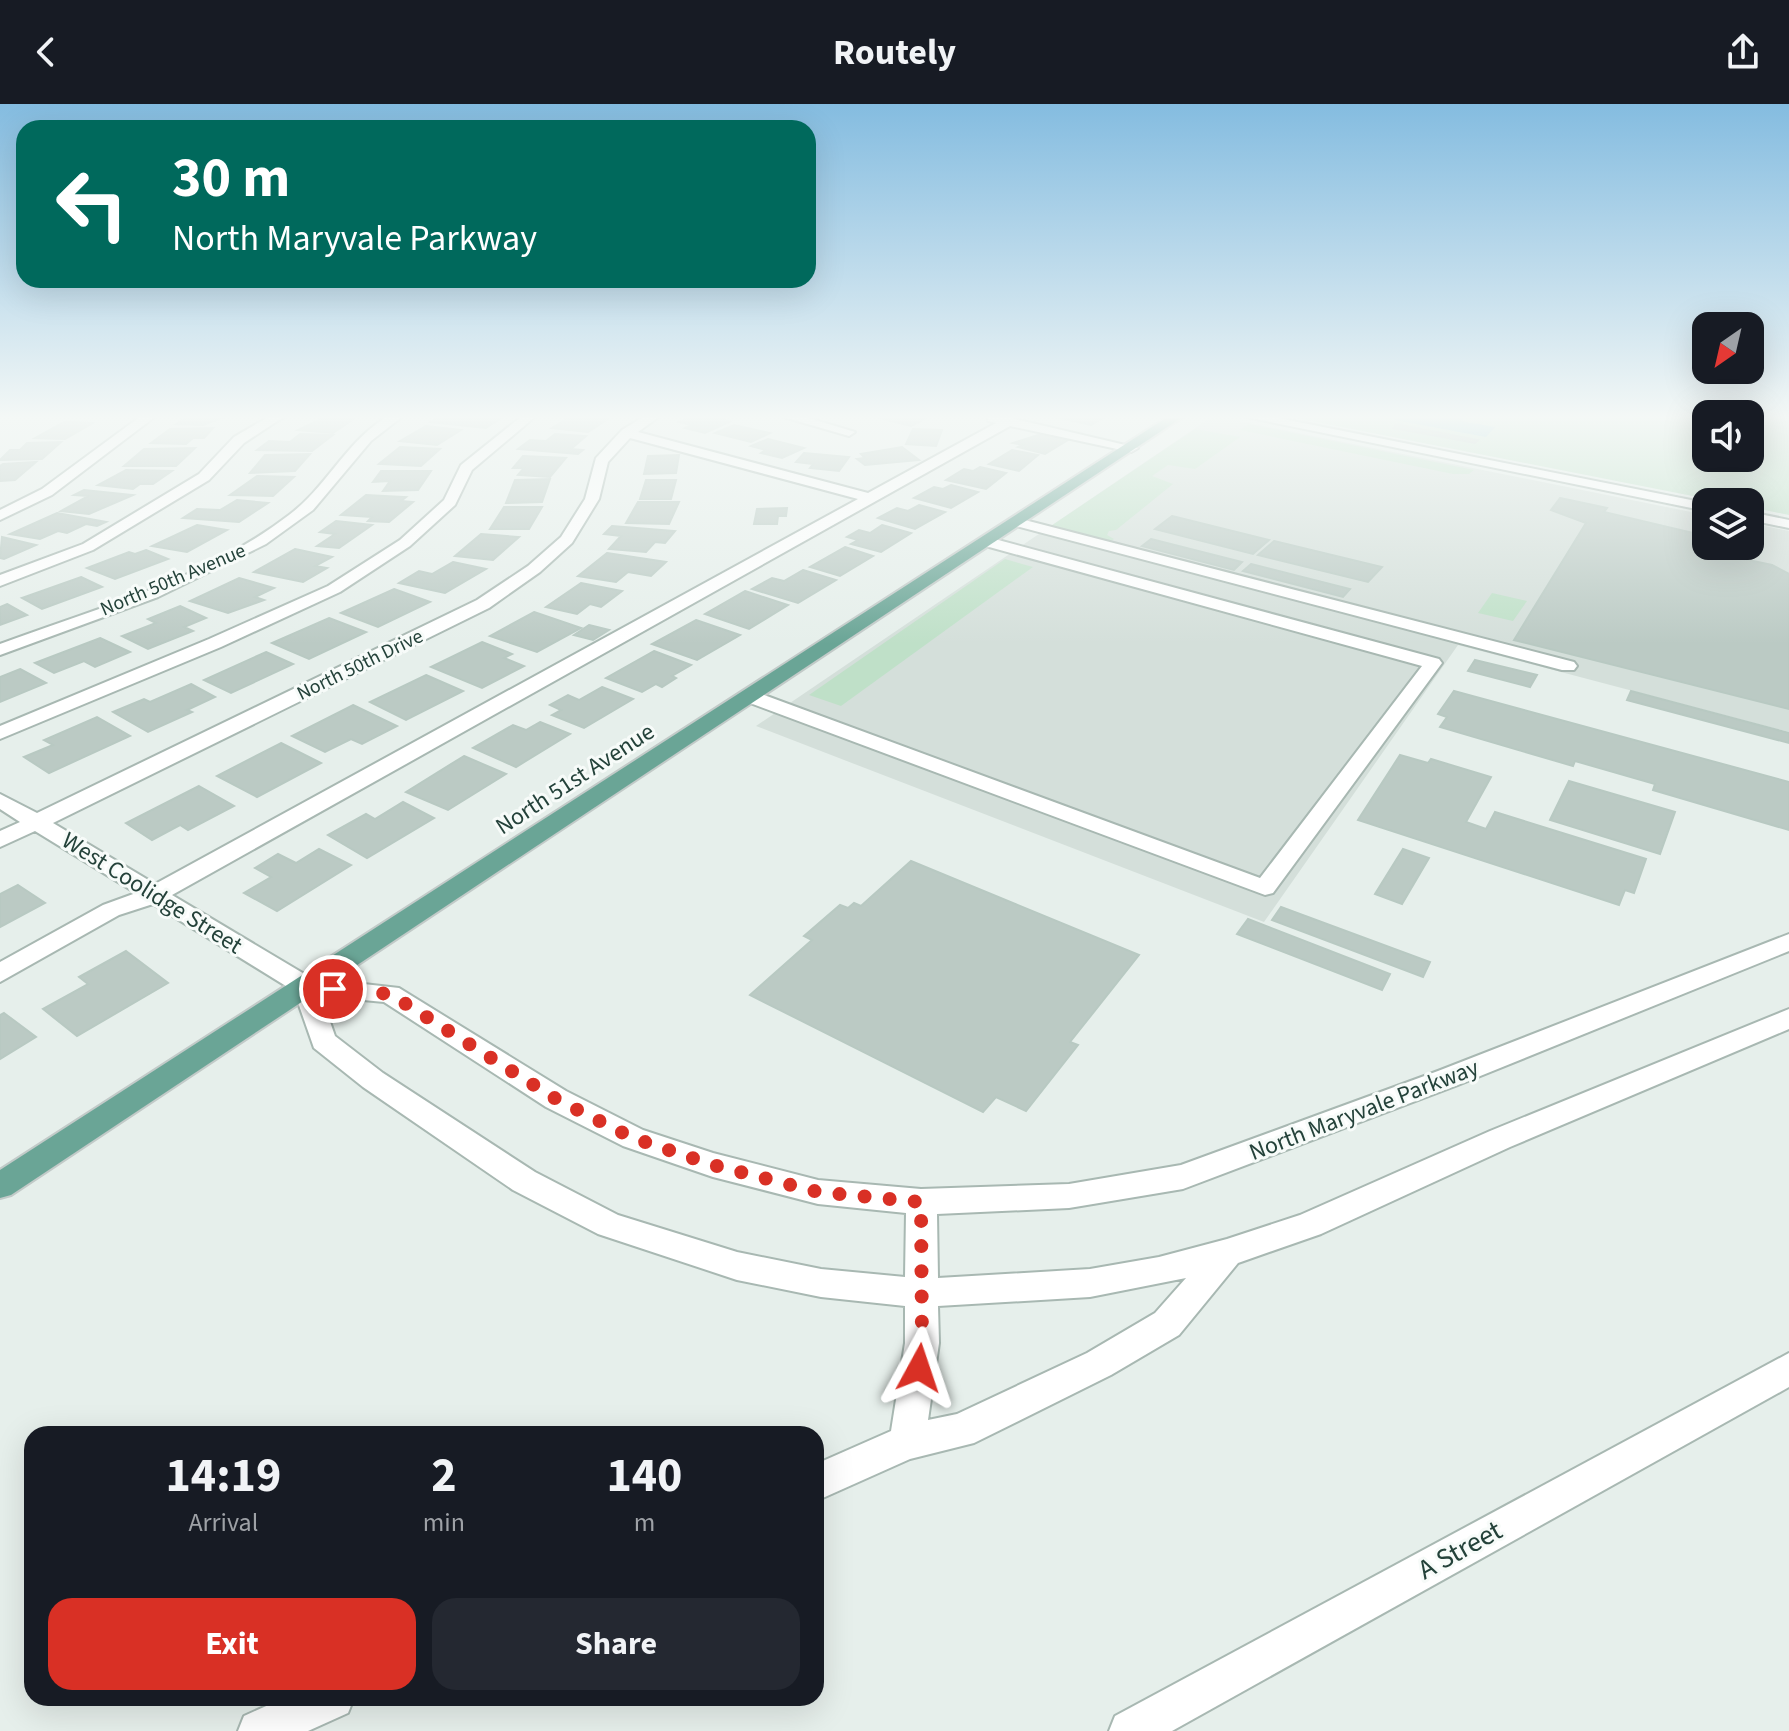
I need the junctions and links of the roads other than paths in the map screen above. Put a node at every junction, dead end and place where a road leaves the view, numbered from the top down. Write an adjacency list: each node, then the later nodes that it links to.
1 (47, 492): 13 (street)
2 (179, 492): 19 (street)
3 (323, 492): 20 (street, North 50th Avenue)
4 (455, 492): 23 (street)
5 (594, 492): 25 (street, North 50th Drive)
6 (848, 492): 10 (street)
7 (882, 492): 10 (street)
8 (1063, 492): 16 (main road, North 51st Avenue)
9 (1630, 492): 12 (street)
10 (871, 498): 27 (street)
11 (0, 501): 13 (street)
12 (1692, 504)
13 (17, 507): 14 (street)
14 (0, 516)
15 (1764, 519): 17 (street)
16 (1017, 522): 18 (main road, North 51st Avenue); 21 (street)
17 (1789, 524)
18 (987, 542): 22 (main road, North 51st Avenue); 22 (street)
19 (0, 581)
20 (0, 650)
21 (1568, 666)
22 (749, 696): 30 (main road, North 51st Avenue)
23 (0, 733)
24 (0, 800): 25 (street, West Coolidge Street)
25 (36, 822): 26 (street, North 50th Drive); 27 (street, West Coolidge Street)
26 (0, 840)
27 (154, 895): 29 (street); 30 (street, West Coolidge Street)
28 (1789, 942): 33 (street, North Maryvale Parkway)
29 (0, 973)
30 (305, 986): 32 (main road, North 51st Avenue); 33 (street, North Maryvale Parkway); 35 (street)
31 (1789, 1018): 34 (street)
32 (0, 1186)
33 (921, 1202): 35 (street)
34 (1227, 1253): 35 (street); 37 (street)
35 (921, 1293): 37 (street)
36 (1789, 1369): 40 (street, A Street)
37 (907, 1442): 38 (street)
38 (824, 1479)
39 (315, 1706): 41 (street)
40 (1139, 1729)
41 (259, 1731)

